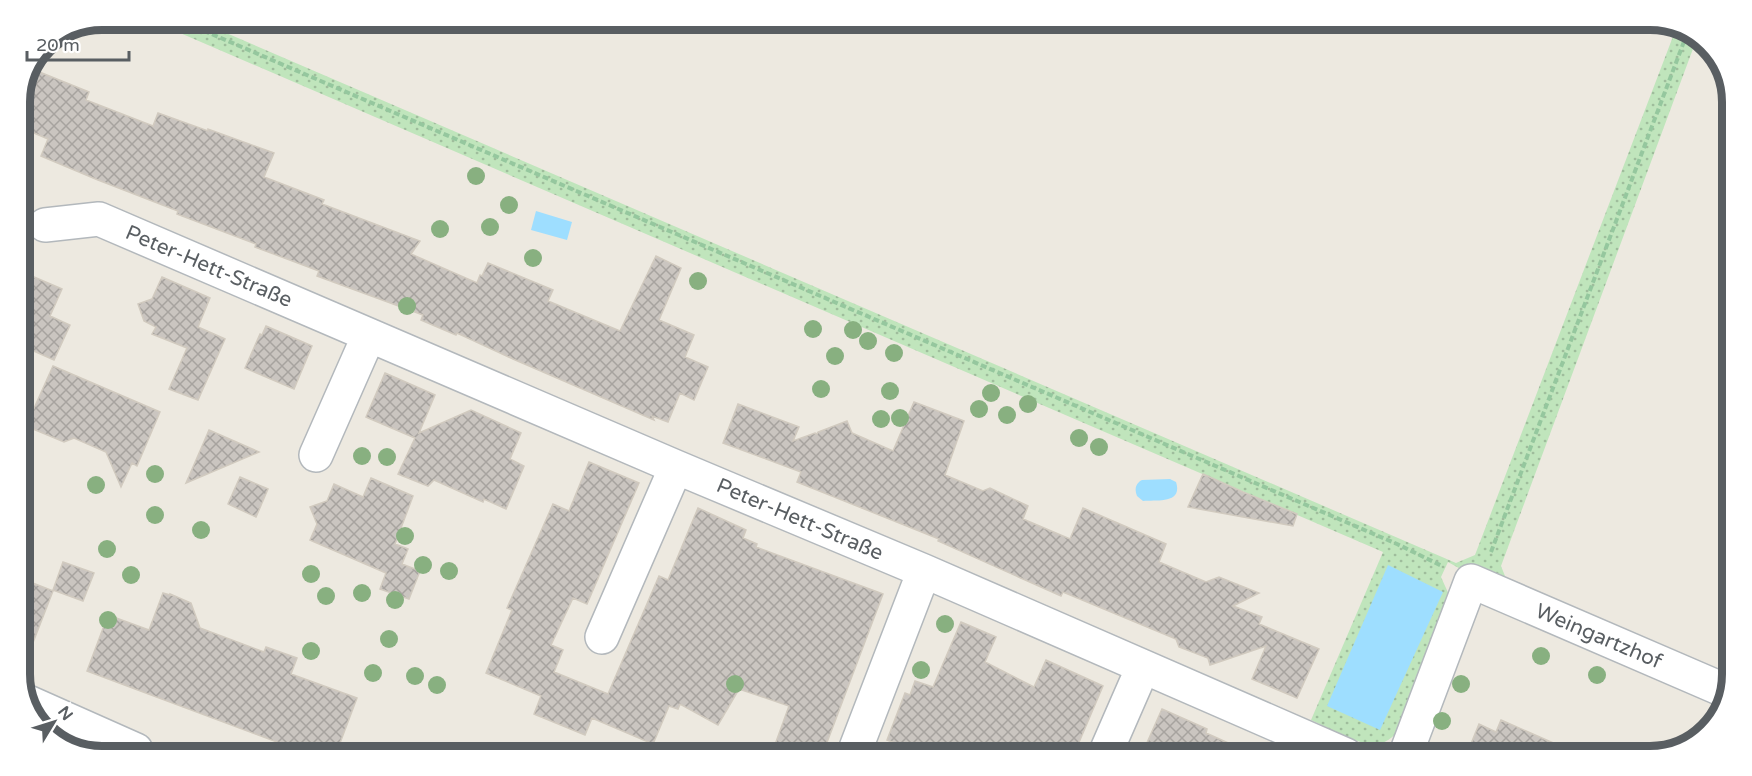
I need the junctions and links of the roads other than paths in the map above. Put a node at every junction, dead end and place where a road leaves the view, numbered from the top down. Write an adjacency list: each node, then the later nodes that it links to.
1 (45, 225): 2 (street, Peter-Hett-Straße)
2 (369, 335): 3 (street); 4 (street, Peter-Hett-Straße)
3 (316, 455)
4 (676, 467): 5 (street, Peter-Hett-Straße); 6 (street)
5 (924, 572): 7 (street, Peter-Hett-Straße); 11 (street)
6 (602, 637)
7 (1143, 667): 12 (street); 13 (street, Peter-Hett-Straße)
8 (1721, 689): 14 (street, Weingartzhof)
9 (38, 707): 10 (street)
10 (127, 746)
11 (857, 746)
12 (1108, 746)
13 (1325, 746)
14 (1408, 746)

